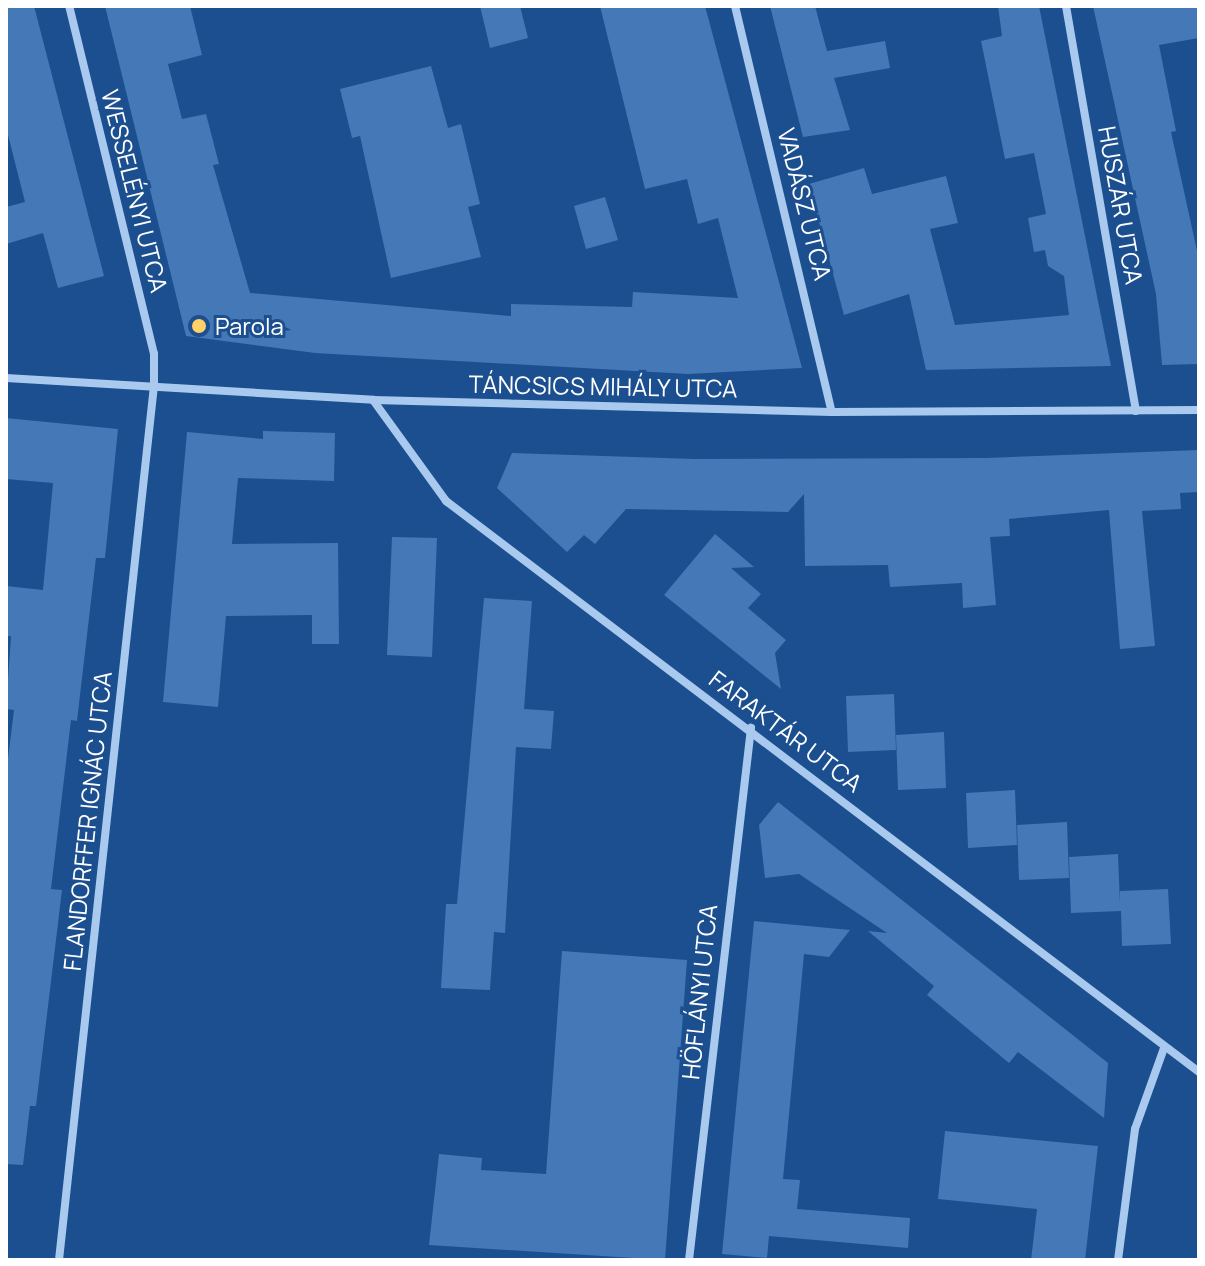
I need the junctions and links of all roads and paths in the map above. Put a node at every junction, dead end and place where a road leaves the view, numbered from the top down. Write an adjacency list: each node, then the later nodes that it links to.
1 (69, 6): 5 (street, WESSELÉNYI UTCA)
2 (735, 6): 9 (street, VADÁSZ UTCA)
3 (1066, 6): 8 (street, HUSZÁR UTCA)
4 (6, 378): 5 (street, TÁNCSICS MIHÁLY UTCA)
5 (154, 386): 6 (street, TÁNCSICS MIHÁLY UTCA); 13 (street, FLANDORFFER IGNÁC UTCA)
6 (373, 400): 9 (street, TÁNCSICS MIHÁLY UTCA); 10 (street, FARAKTÁR UTCA)
7 (1199, 410): 8 (street, TÁNCSICS MIHÁLY UTCA)
8 (1136, 411): 9 (street, TÁNCSICS MIHÁLY UTCA)
9 (832, 412)
10 (751, 728): 11 (street, FARAKTÁR UTCA); 14 (street, HÖFLÁNYI UTCA)
11 (1164, 1048): 12 (street, FARAKTÁR UTCA); 15 (street)
12 (1199, 1072)
13 (59, 1260)
14 (689, 1260)
15 (1118, 1260)

